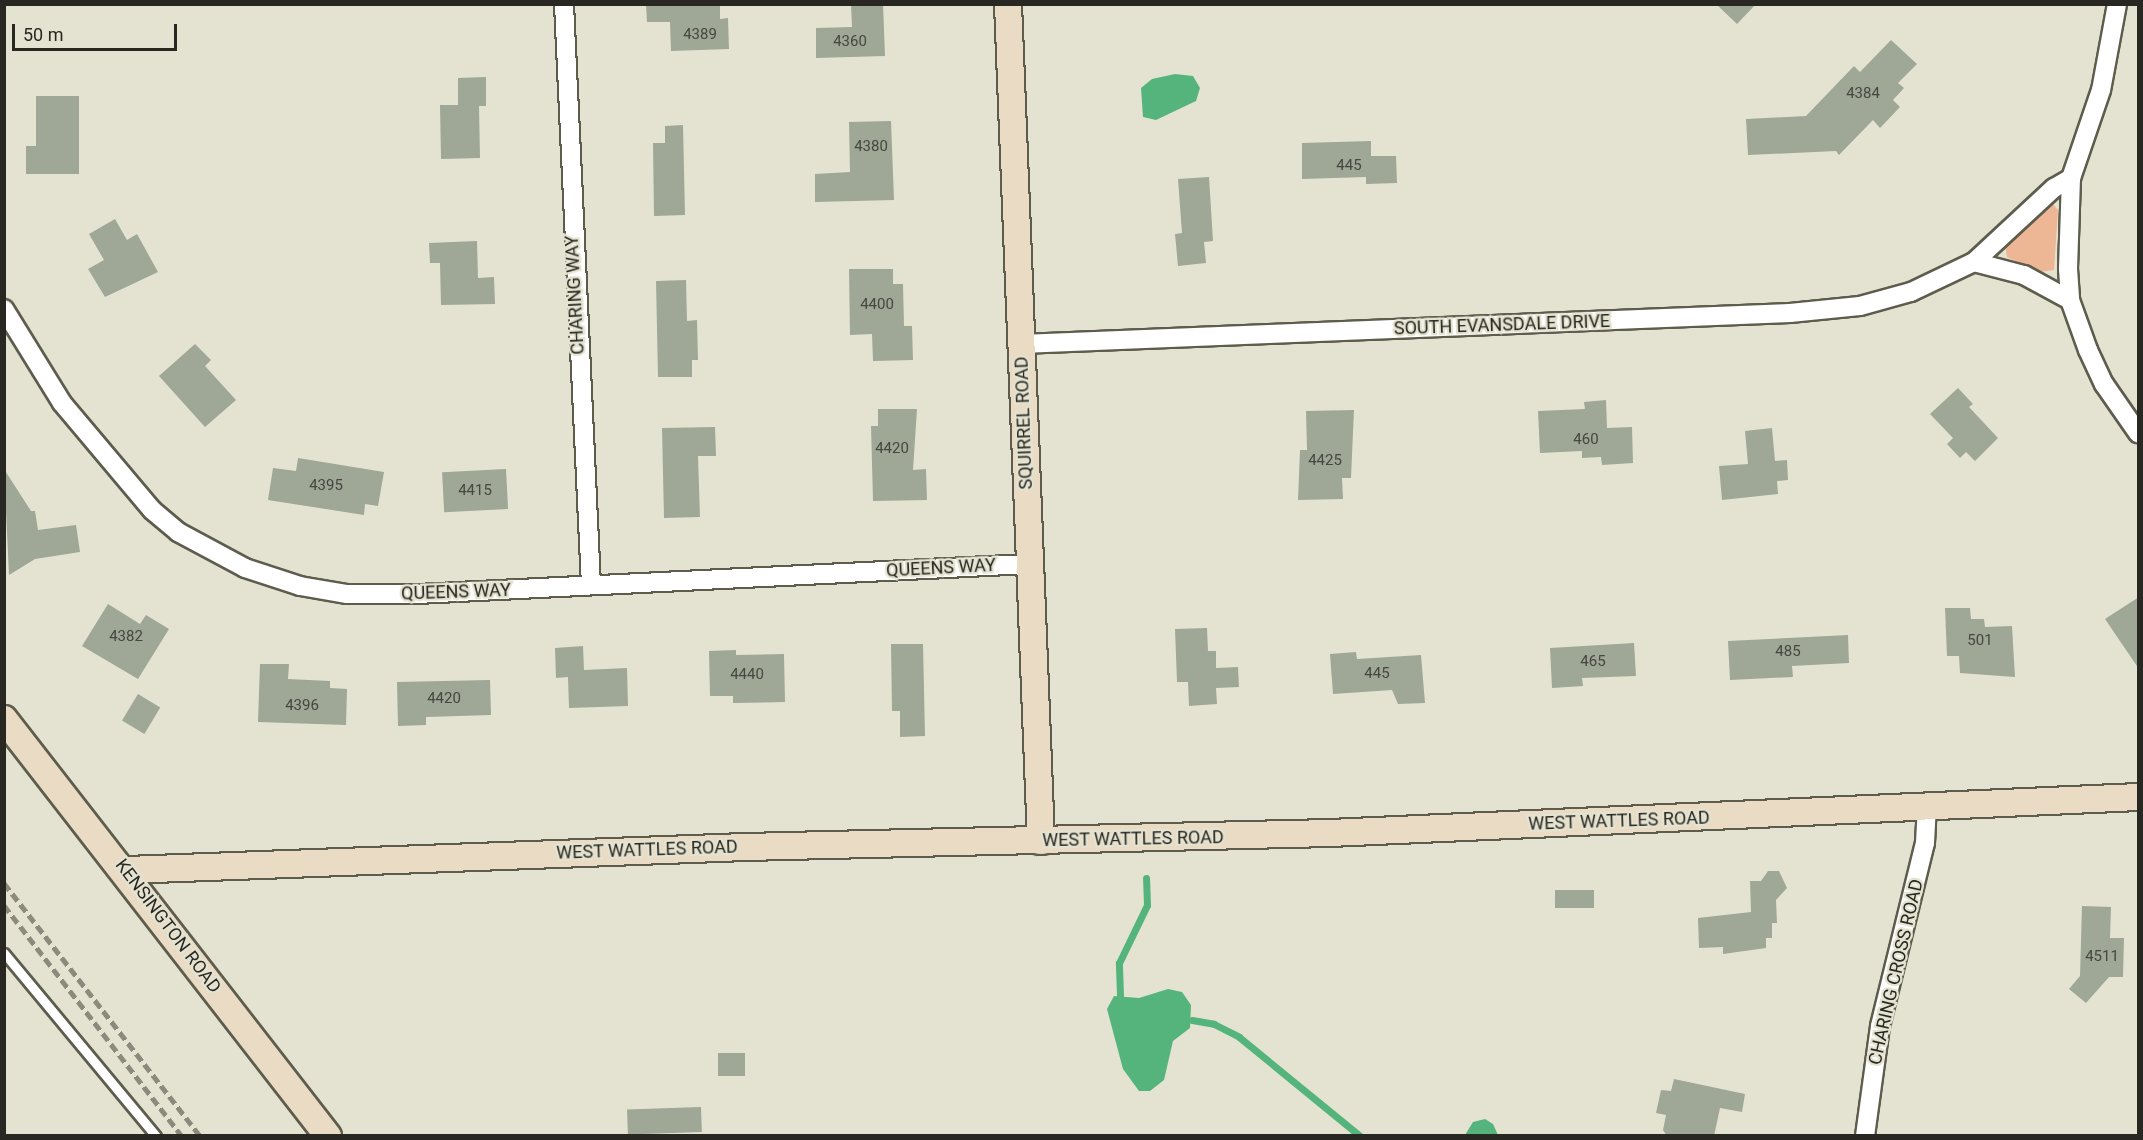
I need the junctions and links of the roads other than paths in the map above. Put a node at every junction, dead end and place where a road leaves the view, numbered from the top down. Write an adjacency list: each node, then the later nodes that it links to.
1 (564, 4): 11 (street, CHARING WAY)
2 (1008, 4): 8 (street, SQUIRREL ROAD)
3 (2116, 4): 4 (street)
4 (2071, 178): 5 (street); 6 (street)
5 (1974, 262): 6 (street); 8 (street, SOUTH EVANSDALE DRIVE)
6 (2070, 300): 9 (street)
7 (4, 309): 11 (street, QUEENS WAY)
8 (1021, 344): 10 (street, SQUIRREL ROAD)
9 (2139, 433)
10 (1029, 564): 11 (street, QUEENS WAY); 15 (street, SQUIRREL ROAD)
11 (591, 585)
12 (4, 719): 16 (street, KENSINGTON ROAD)
13 (2139, 797): 14 (street, WEST WATTLES ROAD)
14 (1927, 808): 15 (street, WEST WATTLES ROAD); 20 (street, CHARING CROSS ROAD)
15 (1041, 841): 16 (street, WEST WATTLES ROAD)
16 (127, 870): 19 (street, KENSINGTON ROAD)
17 (4, 953): 18 (lane)
18 (156, 1136)
19 (328, 1136)
20 (1865, 1136)

